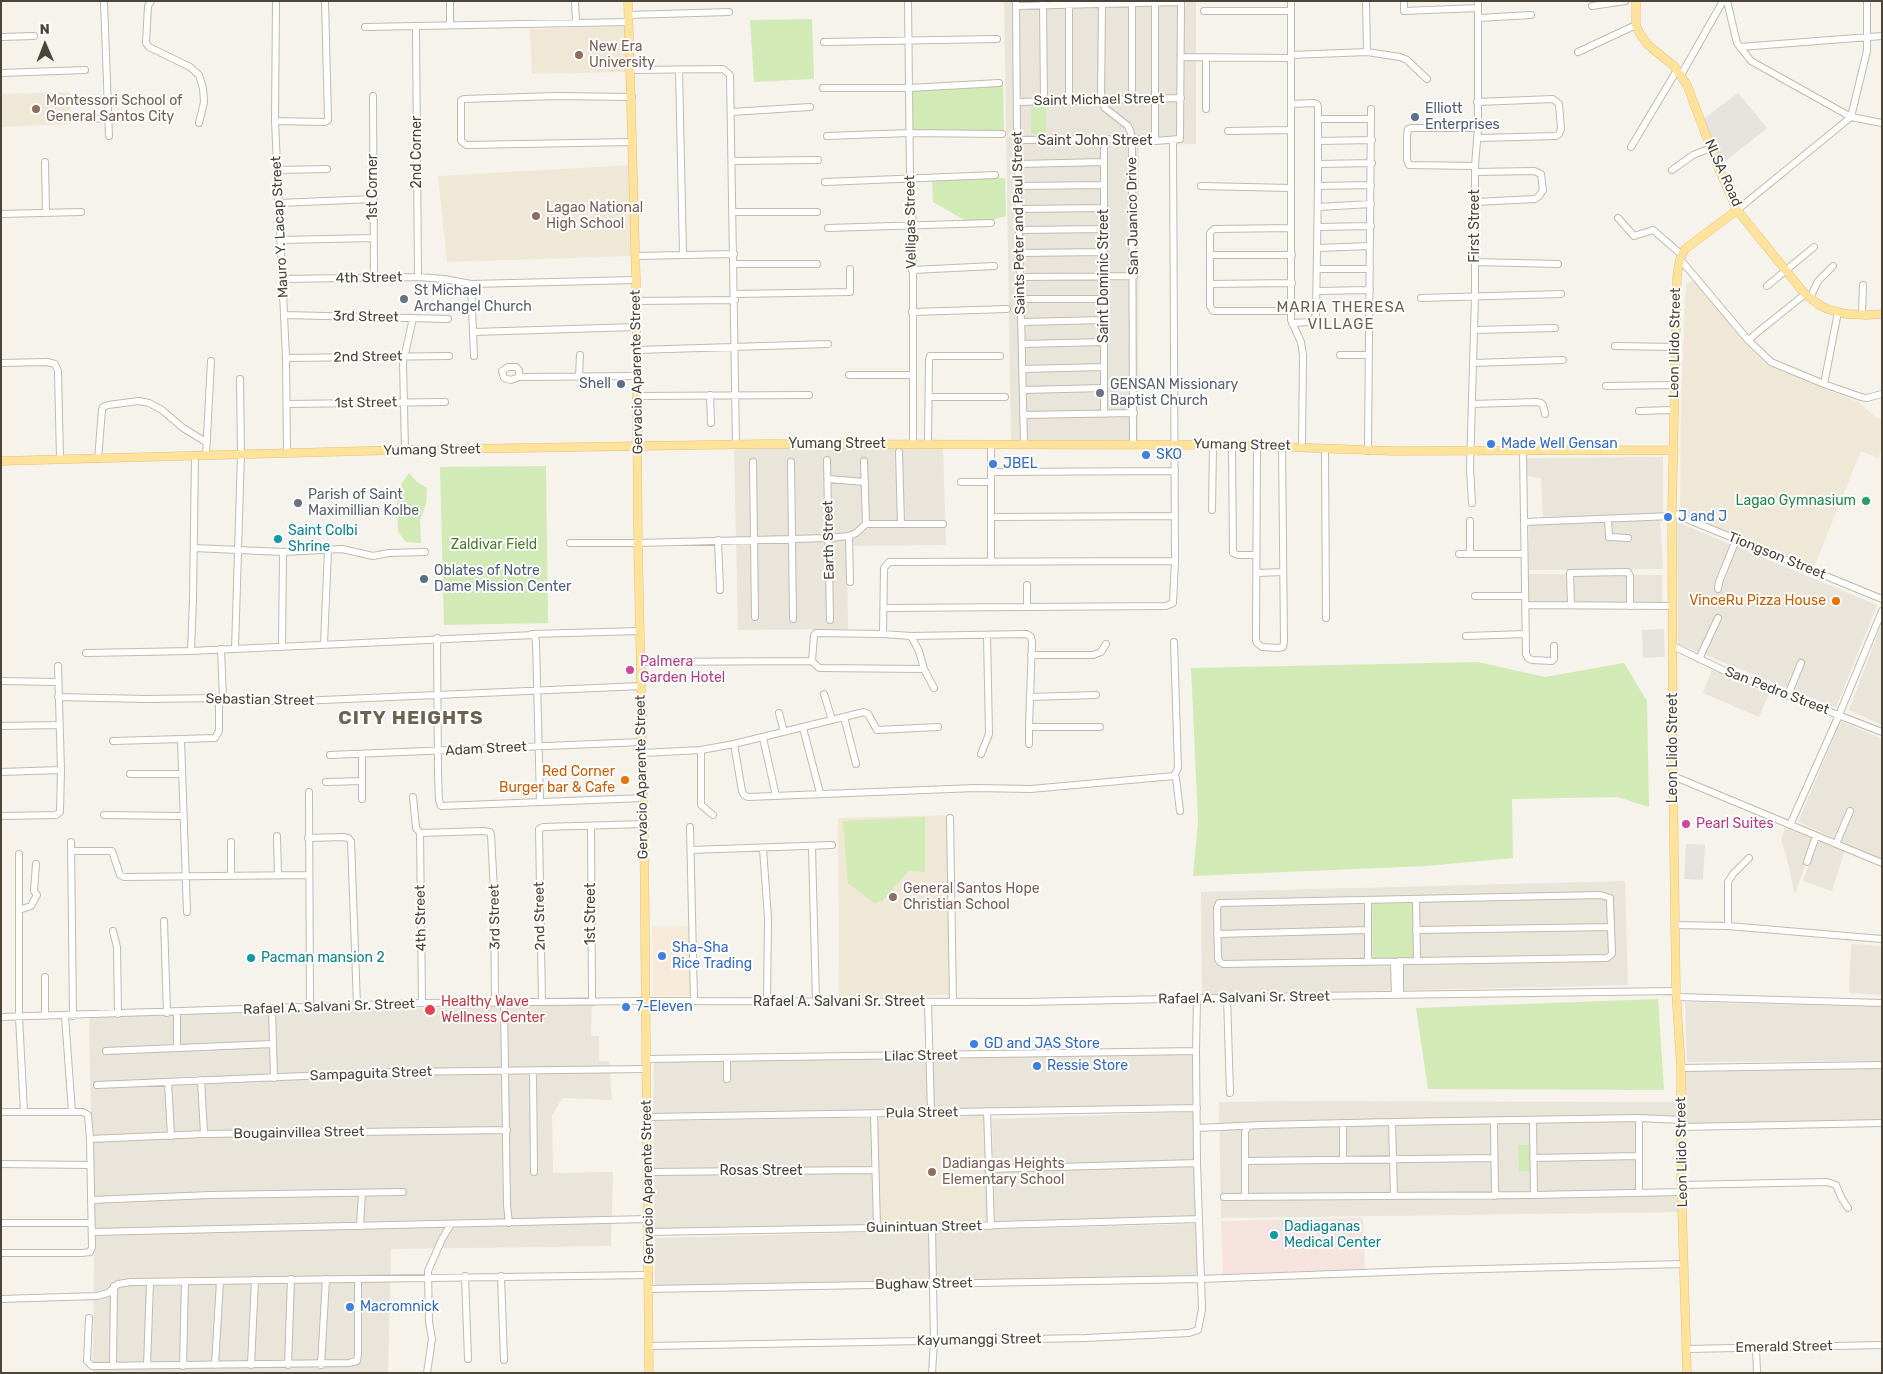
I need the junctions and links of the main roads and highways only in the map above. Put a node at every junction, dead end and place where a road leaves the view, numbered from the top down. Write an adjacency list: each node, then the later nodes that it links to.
1 (628, 1): 5 (main road, Gervacio Aparente Street)
2 (1636, 1): 3 (main road, NLSA Road)
3 (1737, 210): 4 (main road, NLSA Road); 6 (main road, Leon Llido Street)
4 (1882, 314)
5 (637, 447): 6 (main road, Yumang Street); 7 (main road, Yumang Street); 8 (main road, Gervacio Aparente Street)
6 (1674, 450): 9 (main road, Leon Llido Street)
7 (1, 462)
8 (649, 1373)
9 (1687, 1373)

